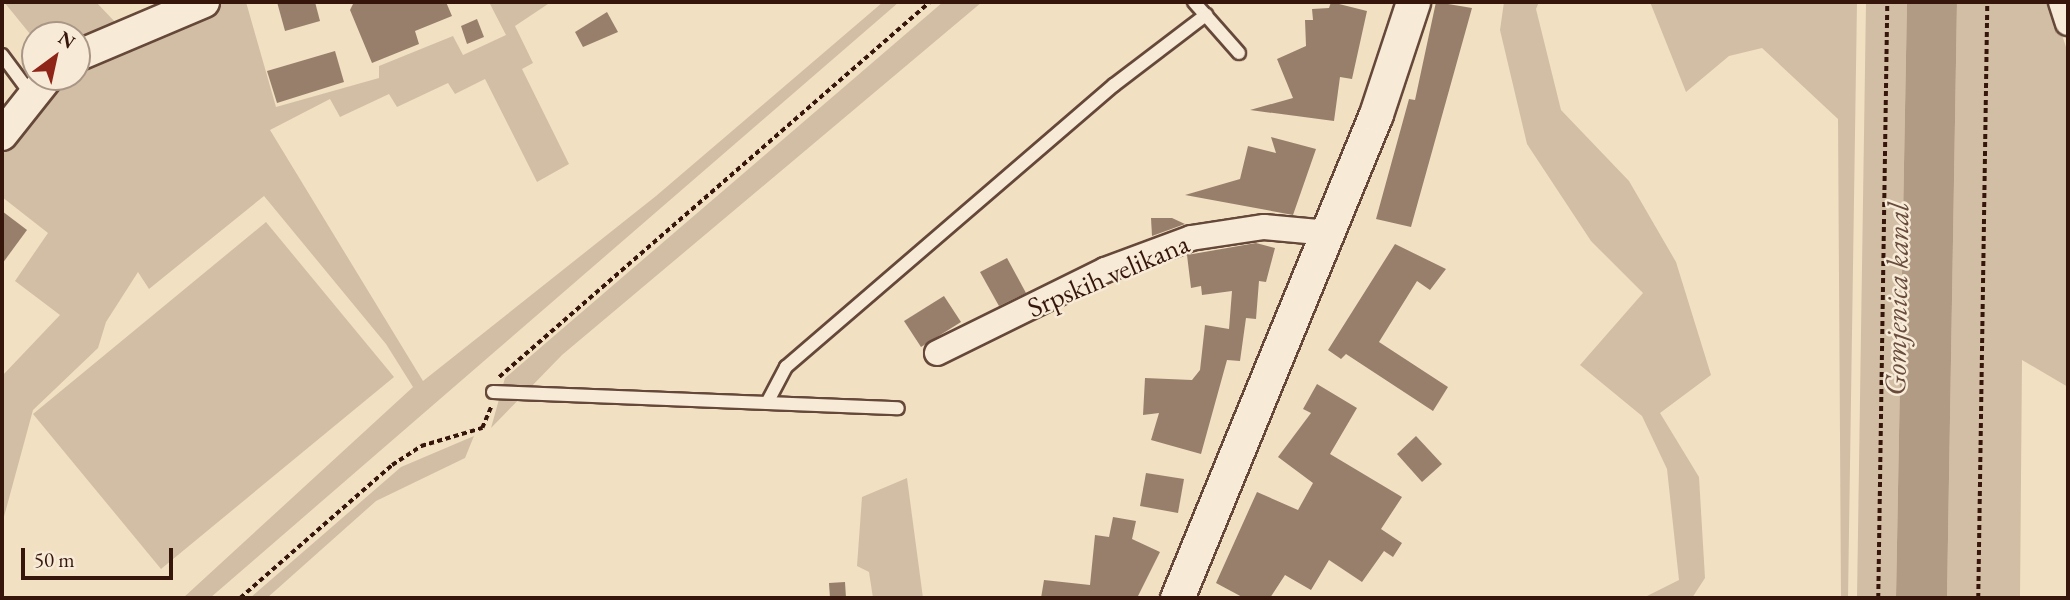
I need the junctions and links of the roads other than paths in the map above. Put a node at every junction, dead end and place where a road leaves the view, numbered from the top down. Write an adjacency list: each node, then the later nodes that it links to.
1 (204, 2): 7 (street)
2 (1194, 2): 5 (lane)
3 (1413, 2): 13 (main road)
4 (2061, 2): 6 (street)
5 (1206, 15): 8 (lane); 16 (lane)
6 (2068, 23)
7 (91, 51)
8 (1239, 53)
9 (2, 55): 10 (lane)
10 (21, 70)
11 (35, 91): 12 (street)
12 (2, 135)
13 (1329, 233): 14 (street, Srpskih velikana); 18 (main road)
14 (937, 353)
15 (493, 392): 16 (lane)
16 (767, 403): 17 (lane)
17 (898, 408)
18 (1177, 598)

